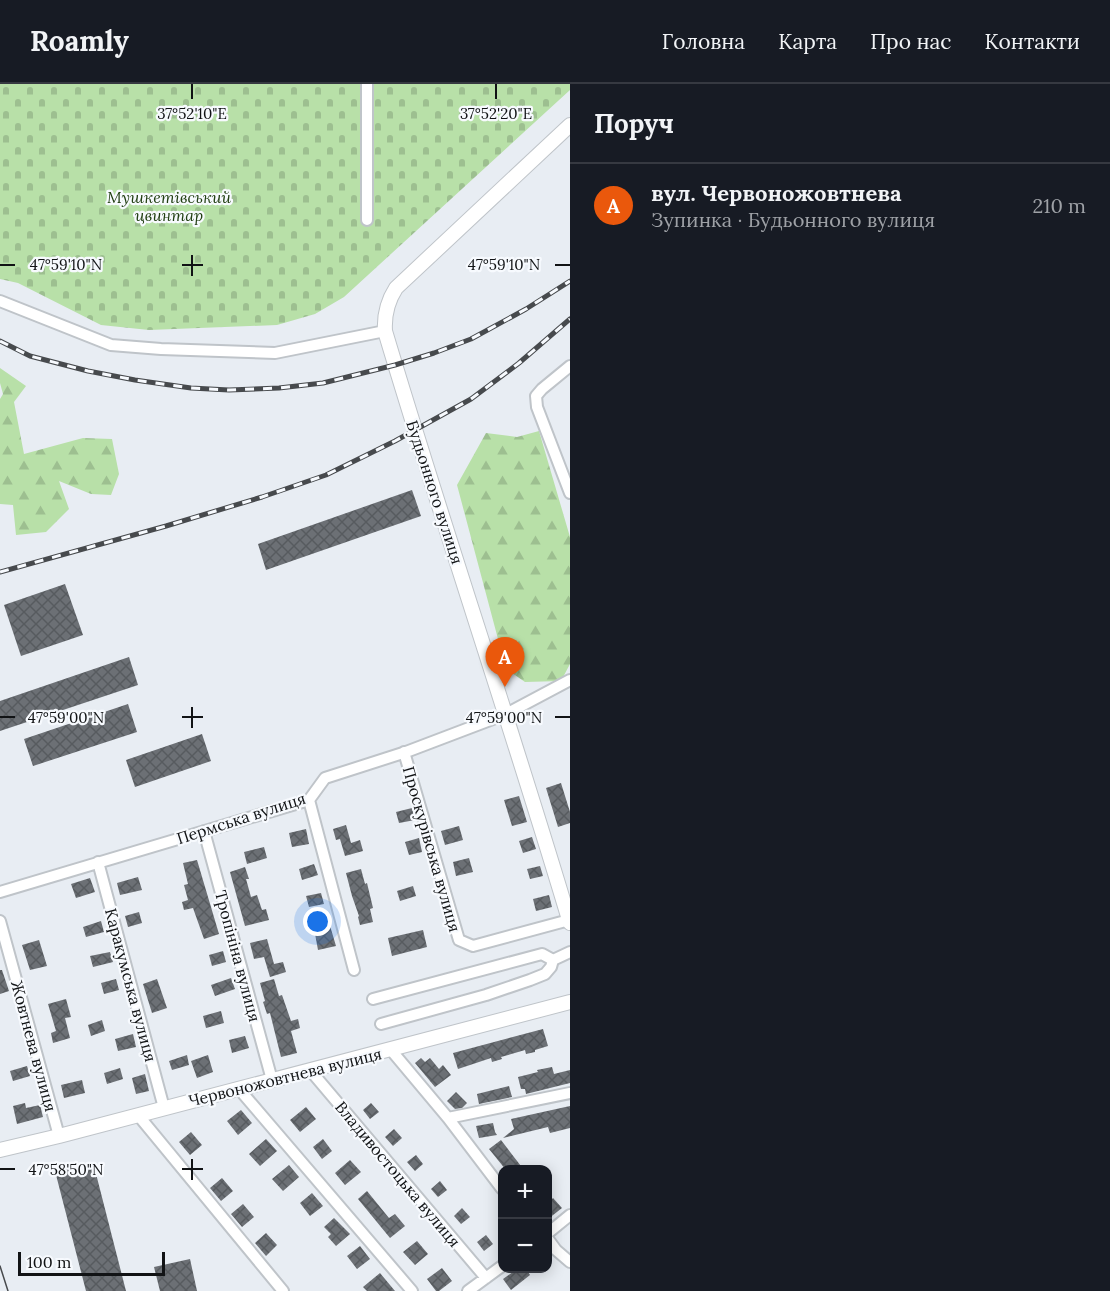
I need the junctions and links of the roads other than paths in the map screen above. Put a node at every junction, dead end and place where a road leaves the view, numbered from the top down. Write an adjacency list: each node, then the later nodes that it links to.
1 (368, 84): 3 (street)
2 (570, 125): 5 (main road, Будьонного вулиця)
3 (367, 220)
4 (0, 301): 5 (street)
5 (385, 331): 9 (main road, Будьонного вулиця)
6 (570, 366): 7 (street)
7 (570, 493)
8 (570, 680): 9 (street, Пермська вулиця)
9 (506, 714): 10 (street, Пермська вулиця); 16 (main road, Будьонного вулиця)
10 (404, 752): 11 (street, Пермська вулиця); 16 (street, Проскурівська вулиця)
11 (309, 800): 12 (street, Пермська вулиця); 19 (street)
12 (204, 831): 13 (street, Пермська вулиця); 25 (street, Тропініна вулиця)
13 (98, 862): 14 (street, Пермська вулиця); 28 (street, Каракумська вулиця)
14 (0, 892)
15 (0, 921): 31 (street, Жовтнева вулиця)
16 (569, 922)
17 (570, 952): 18 (street)
18 (553, 960): 20 (street); 22 (street)
19 (354, 970)
20 (373, 999)
21 (570, 1002): 23 (main road, Червоножовтнева вулиця)
22 (381, 1024)
23 (391, 1050): 24 (main road, Червоножовтнева вулиця); 30 (street)
24 (310, 1070): 25 (main road, Червоножовтнева вулиця); 39 (street, Владивостоцька вулиця)
25 (272, 1080): 26 (main road, Червоножовтнева вулиця)
26 (239, 1089): 28 (main road, Червоножовтнева вулиця); 41 (street)
27 (570, 1093): 30 (street)
28 (164, 1108): 29 (main road, Червоножовтнева вулиця)
29 (138, 1115): 31 (main road, Червоножовтнева вулиця); 40 (street)
30 (447, 1118): 33 (street)
31 (59, 1136): 32 (main road, Червоножовтнева вулиця)
32 (0, 1150)
33 (498, 1184)
34 (570, 1215): 35 (street)
35 (552, 1230)
36 (552, 1244): 37 (street)
37 (570, 1262)
38 (498, 1269): 39 (street)
39 (486, 1278): 42 (street)
40 (283, 1291)
41 (412, 1291)
42 (468, 1291)

